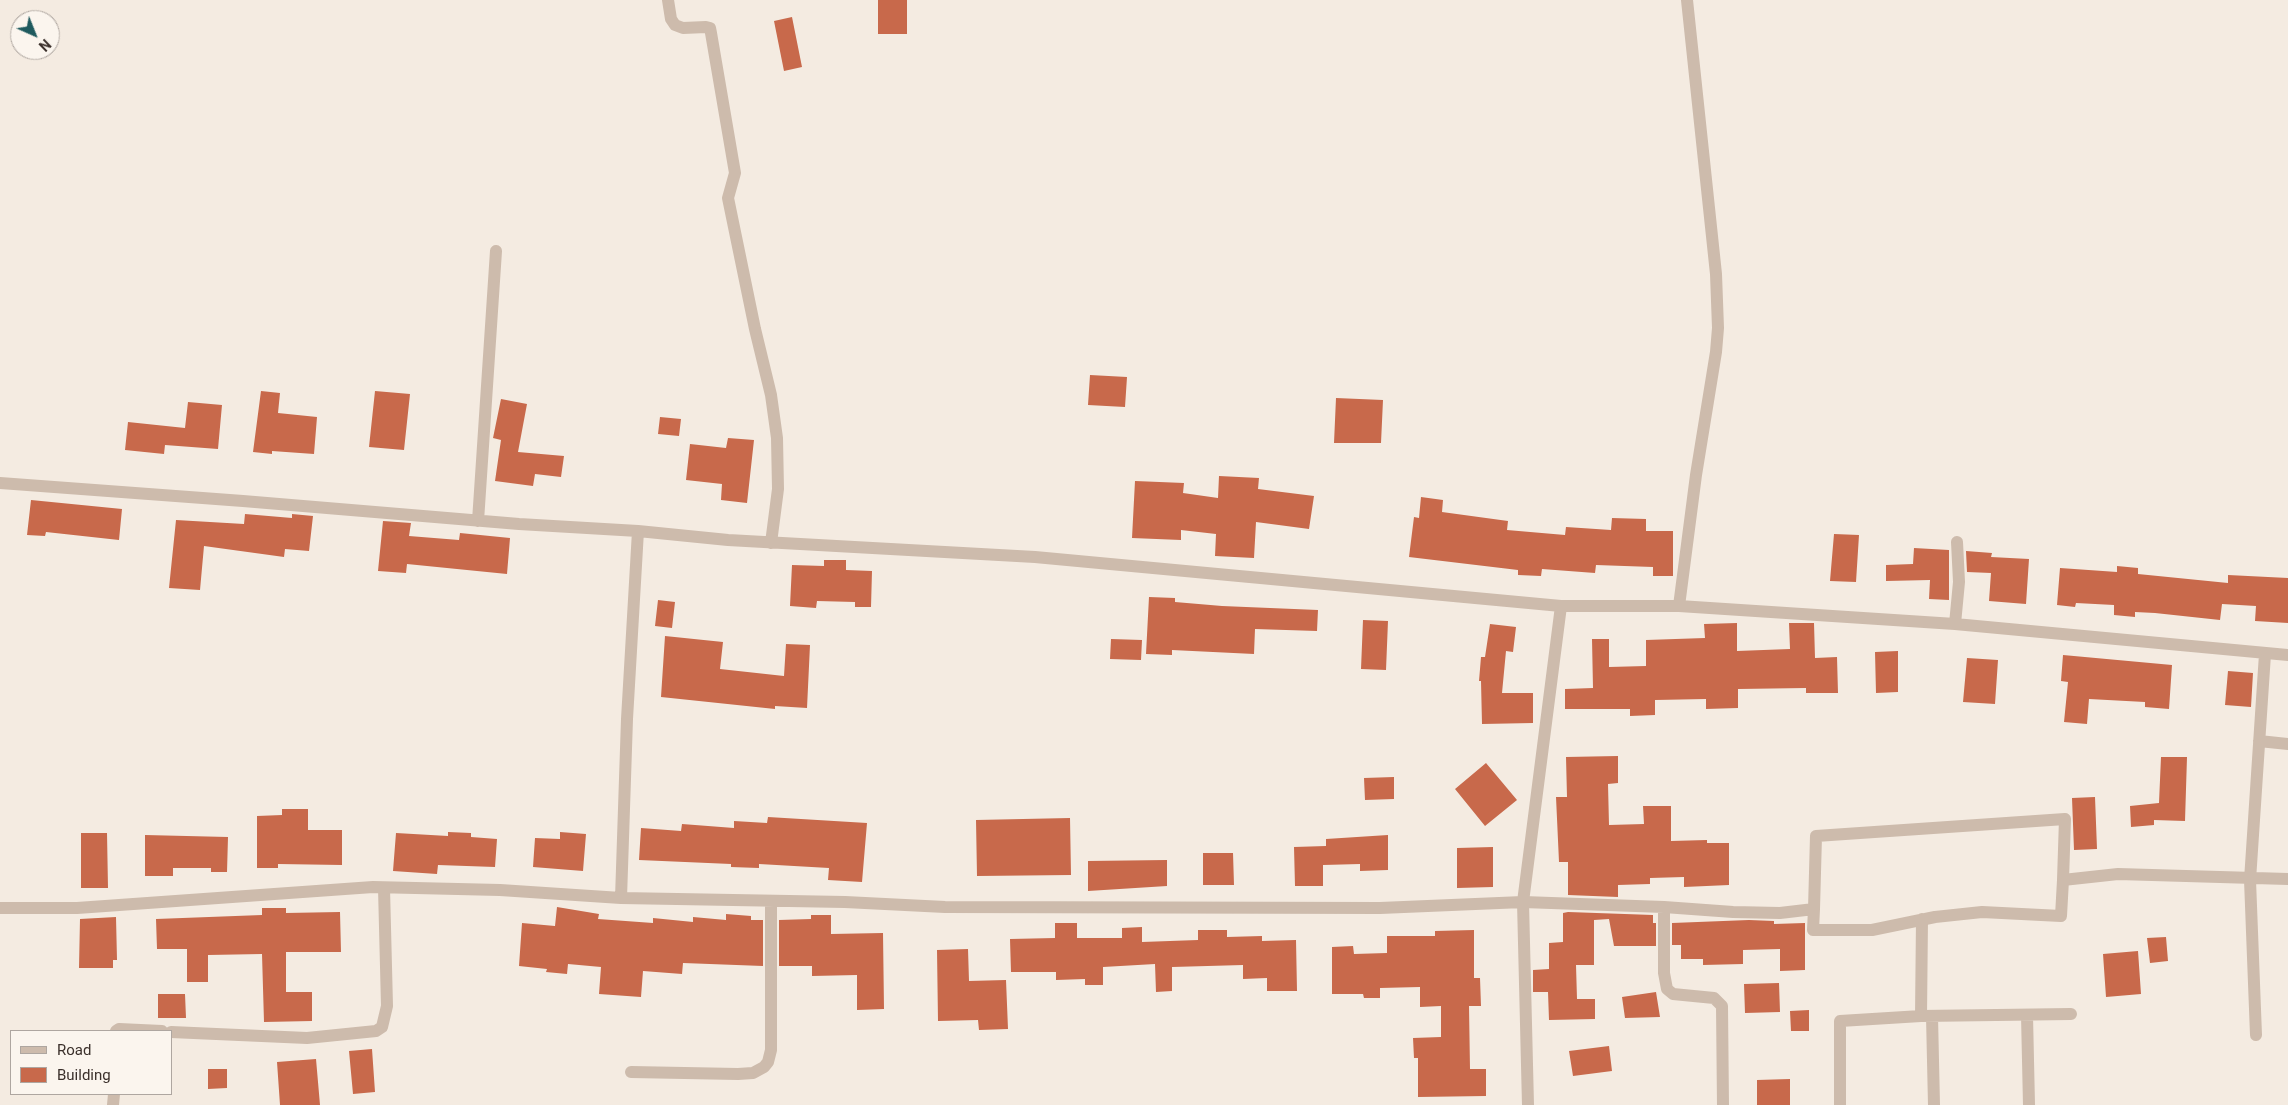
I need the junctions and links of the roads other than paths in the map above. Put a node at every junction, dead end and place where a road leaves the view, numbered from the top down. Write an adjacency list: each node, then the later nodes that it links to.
1 (668, 0): 8 (street)
2 (1687, 0): 10 (street)
3 (496, 251): 5 (street)
4 (0, 483): 5 (street)
5 (478, 521): 6 (street)
6 (638, 531): 8 (street); 20 (street)
7 (1958, 542): 11 (street)
8 (770, 543): 9 (street)
9 (1561, 606): 10 (street); 22 (street)
10 (1679, 606): 11 (street)
11 (1955, 624): 12 (street)
12 (2265, 654): 13 (street); 14 (street)
13 (2288, 655)
14 (2259, 741): 15 (street); 17 (street)
15 (2288, 744)
16 (2063, 880): 17 (street); 25 (street); 26 (street)
17 (2250, 880): 18 (street); 33 (street)
18 (2288, 880)
19 (384, 888): 20 (street); 24 (street); 32 (street)
20 (622, 898): 21 (street)
21 (771, 900): 22 (street); 34 (street)
22 (1523, 902): 23 (street); 35 (street)
23 (1664, 907): 25 (street); 36 (street)
24 (0, 908)
25 (1814, 909): 26 (street)
26 (1922, 919): 29 (street)
27 (2071, 1014): 28 (street)
28 (2027, 1015): 29 (street); 39 (street)
29 (1926, 1016): 37 (street); 38 (street)
30 (118, 1030): 31 (street)
31 (141, 1030)
32 (172, 1032)
33 (2256, 1036)
34 (631, 1072)
35 (1528, 1105)
36 (1723, 1105)
37 (1840, 1105)
38 (1934, 1105)
39 (2029, 1105)

